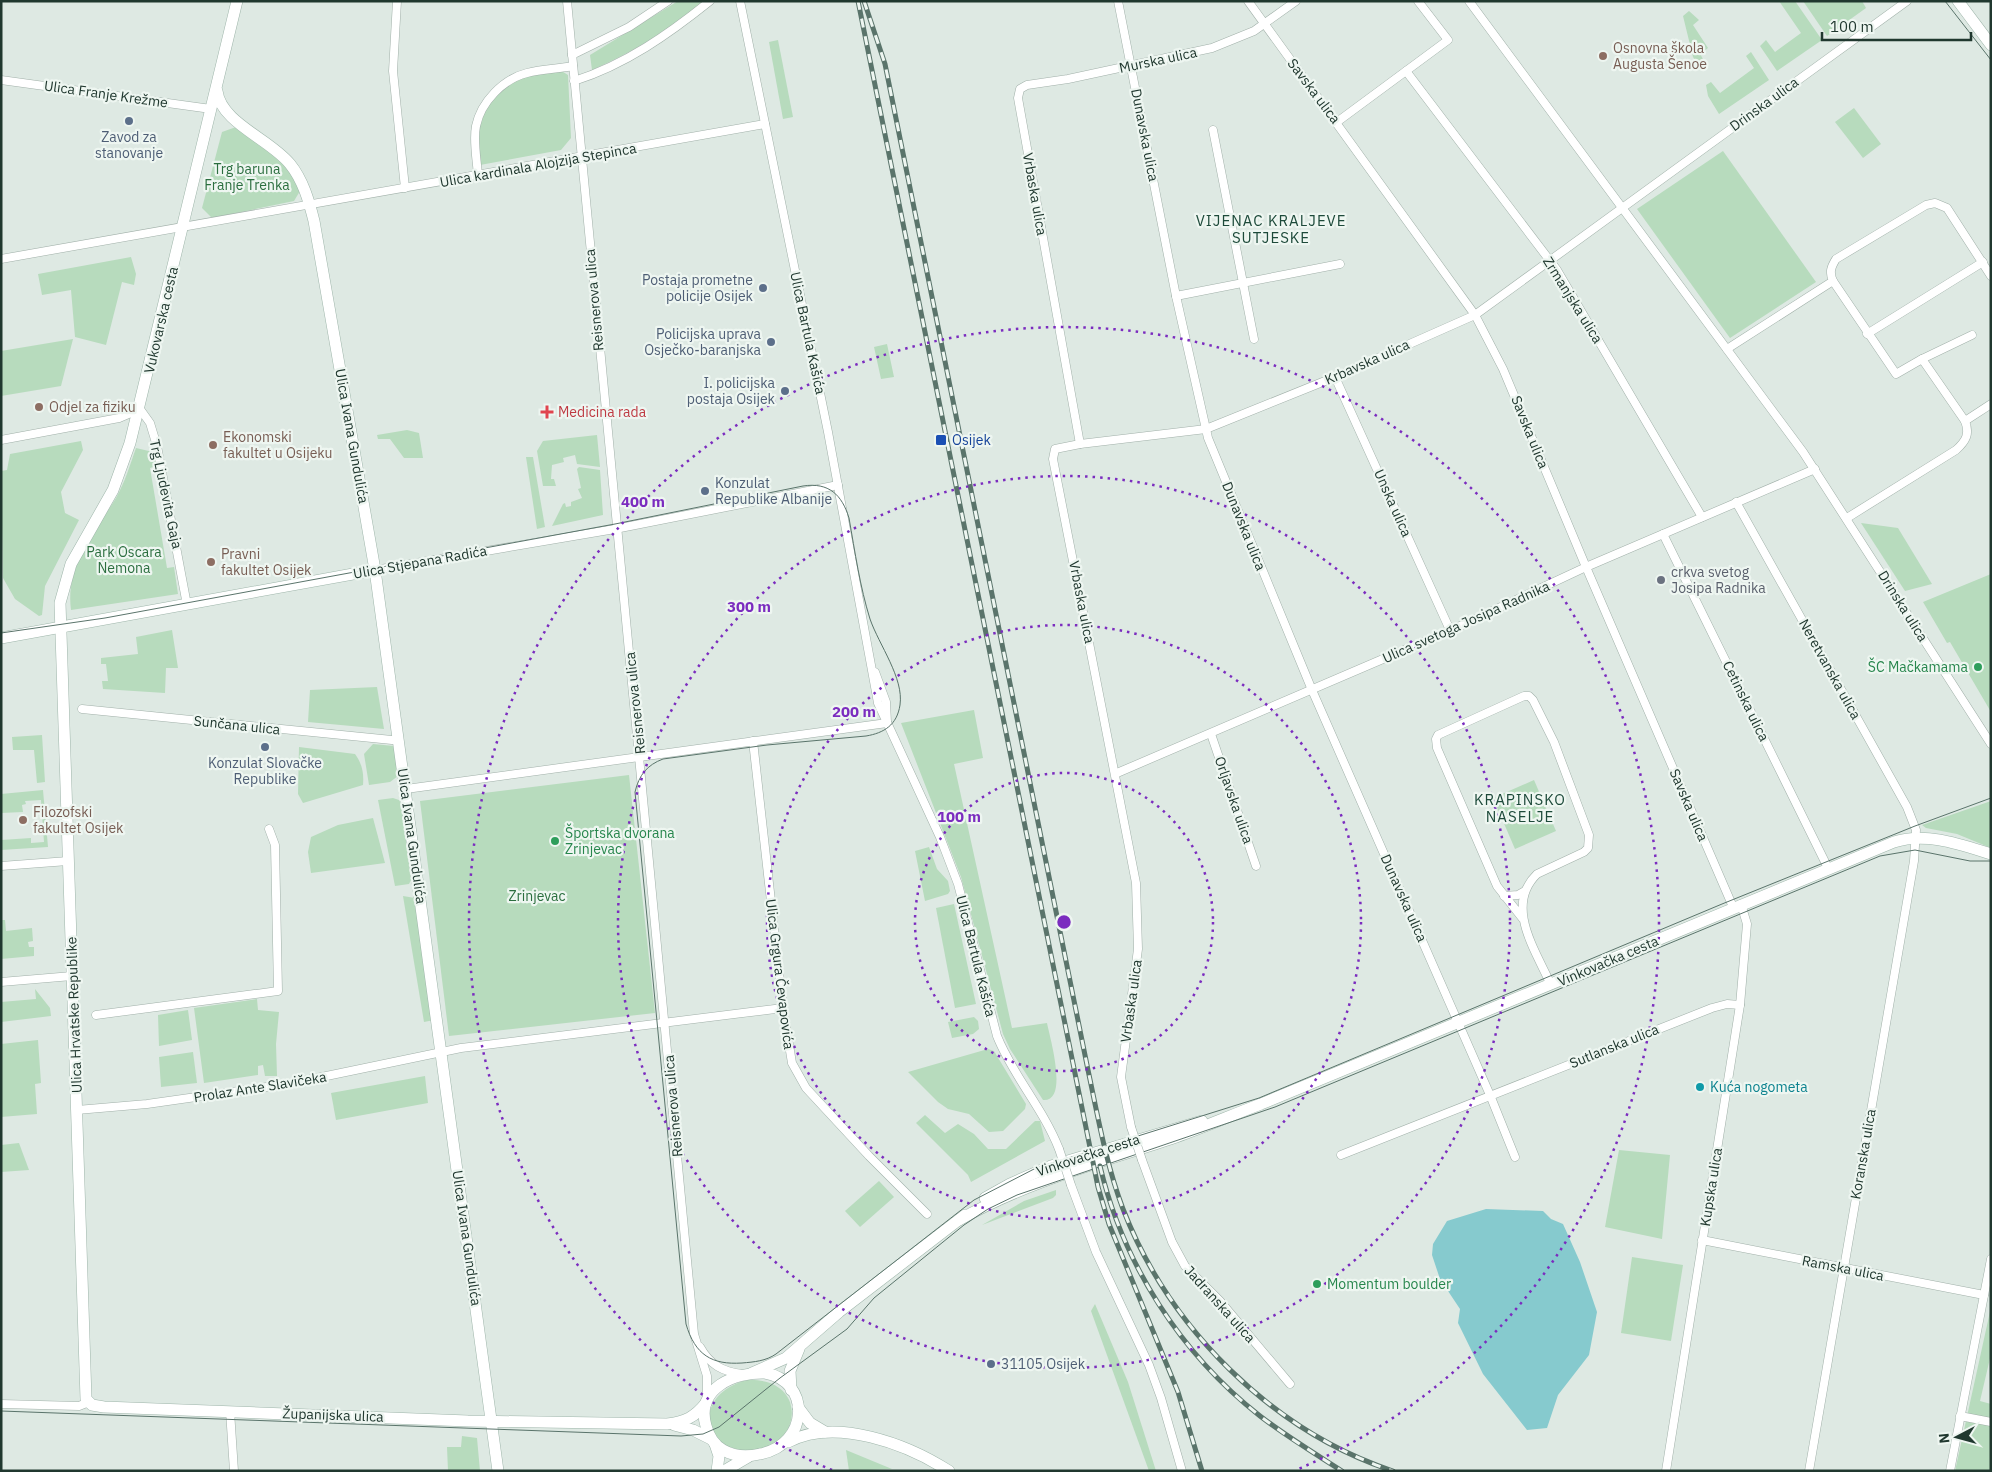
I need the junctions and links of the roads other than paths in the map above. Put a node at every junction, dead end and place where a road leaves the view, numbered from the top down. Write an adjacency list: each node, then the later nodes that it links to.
1 (237, 1): 22 (main road, Vukovarska cesta)
2 (396, 1): 30 (street)
3 (567, 1): 16 (street, Reisnerova ulica)
4 (668, 1): 16 (street)
5 (710, 1): 21 (street)
6 (740, 1): 26 (street, Ulica Bartula Kašića)
7 (1118, 1): 18 (street, Dunavska ulica)
8 (1248, 1): 14 (street, Savska ulica)
9 (1296, 1): 14 (street, Murska ulica)
10 (1418, 1): 19 (street)
11 (1469, 1): 32 (street, Drinska ulica)
12 (1907, 1): 32 (street, Drinska ulica)
13 (1958, 1): 15 (main road)
14 (1264, 24): 18 (street, Murska ulica); 25 (street, Savska ulica)
15 (1991, 45)
16 (572, 55): 17 (street, Reisnerova ulica)
17 (573, 66): 21 (street, Reisnerova ulica); 29 (street)
18 (1131, 66): 23 (street, Murska ulica); 41 (street, Dunavska ulica)
19 (1406, 71): 25 (street); 35 (street, Zrmanjska ulica)
20 (1, 80): 24 (street, Ulica Franje Krežme)
21 (574, 81): 28 (street, Reisnerova ulica)
22 (216, 85): 24 (main road, Vukovarska cesta); 31 (main road, Ulica Ivana Gundulića)
23 (1018, 98): 54 (street, Vrbaska ulica)
24 (211, 109): 33 (main road, Vukovarska cesta)
25 (1337, 122): 42 (street, Savska ulica)
26 (765, 124): 28 (street, Ulica kardinala Alojzija Stepinca); 56 (street, Ulica Bartula Kašića)
27 (1213, 130): 40 (street)
28 (581, 158): 29 (street, Ulica kardinala Alojzija Stepinca); 60 (street, Reisnerova ulica)
29 (478, 176): 30 (street, Ulica kardinala Alojzija Stepinca)
30 (405, 188): 31 (street, Ulica kardinala Alojzija Stepinca)
31 (310, 205): 33 (street); 63 (main road, Ulica Ivana Gundulića)
32 (1622, 207): 35 (street, Krbavska ulica); 46 (street, Drinska ulica)
33 (182, 228): 34 (street); 50 (main road, Vukovarska cesta)
34 (1, 259)
35 (1551, 262): 42 (street, Krbavska ulica); 58 (street, Zrmanjska ulica)
36 (1982, 262): 38 (street); 39 (street); 43 (street)
37 (1340, 264): 40 (street)
38 (1991, 276)
39 (1832, 280): 43 (street); 46 (street)
40 (1241, 283): 41 (street); 45 (street)
41 (1176, 296): 52 (street, Dunavska ulica)
42 (1475, 315): 48 (street, Krbavska ulica); 62 (street, Savska ulica)
43 (1867, 334): 47 (street)
44 (1972, 335): 47 (street)
45 (1254, 339)
46 (1727, 349): 55 (street, Drinska ulica)
47 (1922, 359): 51 (street)
48 (1335, 377): 52 (street, Krbavska ulica); 66 (street, Unska ulica)
49 (1991, 404): 51 (street)
50 (140, 408): 53 (street); 64 (street, Trg Ljudevita Gaja); 65 (main road, Vukovarska cesta)
51 (1965, 421): 59 (street)
52 (1206, 429): 54 (street, Krbavska ulica); 68 (street, Dunavska ulica)
53 (1, 440)
54 (1080, 444): 76 (street, Vrbaska ulica)
55 (1815, 469): 57 (street, Ulica svetoga Josipa Radnika); 59 (street, Drinska ulica)
56 (838, 485): 60 (street, Ulica Stjepana Radića); 70 (street, Ulica Bartula Kašića)
57 (1736, 502): 58 (street, Ulica svetoga Josipa Radnika); 79 (street, Neretvanska ulica)
58 (1702, 517): 61 (street, Ulica svetoga Josipa Radnika)
59 (1847, 518): 74 (street, Drinska ulica)
60 (616, 529): 63 (street, Ulica Stjepana Radića); 75 (street, Reisnerova ulica)
61 (1663, 534): 62 (street, Ulica svetoga Josipa Radnika); 84 (street, Cetinska ulica)
62 (1586, 568): 66 (street, Ulica svetoga Josipa Radnika); 87 (street, Savska ulica)
63 (375, 570): 64 (main road, Ulica Stjepana Radića); 77 (main road, Ulica Ivana Gundulića)
64 (187, 605): 65 (main road, Ulica Stjepana Radića)
65 (60, 627): 67 (main road, Ulica Stjepana Radića); 81 (main road, Ulica Hrvatske Republike)
66 (1450, 630): 68 (street, Ulica svetoga Josipa Radnika)
67 (1, 638)
68 (1312, 690): 71 (street, Ulica svetoga Josipa Radnika); 96 (street, Dunavska ulica)
69 (82, 709): 72 (street, Sunčana ulica)
70 (887, 723): 73 (street); 132 (street, Ulica Bartula Kašića, bridge)
71 (1211, 734): 76 (street, Ulica svetoga Josipa Radnika); 83 (street, Orljavska ulica)
72 (392, 740)
73 (753, 741): 75 (street); 93 (street, Ulica Grgura Čevapovića)
74 (1991, 744)
75 (641, 758): 77 (street); 95 (street, Reisnerova ulica)
76 (1117, 773): 102 (street, Vrbaska ulica, bridge)
77 (406, 789): 97 (main road, Ulica Ivana Gundulića)
78 (269, 829): 94 (street, Ulica Hrvatske Republike)
79 (1916, 838): 80 (main road, Vinkovačka cesta); 84 (main road, Vinkovačka cesta); 106 (street, Koranska ulica)
80 (1991, 854)
81 (68, 861): 82 (street); 89 (main road, Ulica Hrvatske Republike)
82 (1, 866)
83 (1256, 866)
84 (1828, 868): 87 (main road, Vinkovačka cesta)
85 (1525, 891): 86 (street); 86 (street); 88 (street)
86 (1504, 896): 88 (street)
87 (1737, 906): 91 (main road, Vinkovačka cesta); 92 (street, Kupska ulica)
88 (1523, 919): 91 (street)
89 (72, 976): 90 (street); 99 (main road, Ulica Hrvatske Republike)
90 (1, 982)
91 (1551, 985): 96 (main road, Vinkovačka cesta)
92 (1740, 1005): 98 (street, Sutlanska ulica); 104 (street, Kupska ulica)
93 (783, 1008): 95 (street); 103 (street, Ulica Grgura Čevapovića)
94 (96, 1015)
95 (665, 1021): 97 (street); 109 (street, Reisnerova ulica)
96 (1458, 1023): 98 (street); 110 (main road, Vinkovačka cesta)
97 (441, 1051): 99 (street, Prolaz Ante Slavičeka); 120 (main road, Ulica Ivana Gundulića)
98 (1490, 1095): 100 (street, Sutlanska ulica); 101 (street)
99 (77, 1110): 114 (main road, Ulica Hrvatske Republike)
100 (1342, 1155)
101 (1516, 1157)
102 (1142, 1160): 112 (street, Jadranska ulica)
103 (928, 1214)
104 (1702, 1240): 106 (street, Ramska ulica); 133 (street, Kupska ulica)
105 (1991, 1259): 107 (street)
106 (1843, 1268): 108 (street, Ramska ulica); 134 (street, Koranska ulica)
107 (1990, 1268): 108 (street)
108 (1984, 1295): 119 (street)
109 (694, 1334): 111 (street); 115 (street, Reisnerova ulica)
110 (800, 1345): 111 (main road, Vinkovačka cesta); 113 (main road)
111 (749, 1374): 113 (main road); 115 (main road)
112 (1290, 1384)
113 (791, 1390): 117 (main road)
114 (89, 1402): 116 (street, Županijska ulica); 118 (main road, Županijska ulica)
115 (706, 1402): 122 (main road, Županijska ulica); 124 (main road)
116 (1, 1404)
117 (798, 1407): 123 (main road); 125 (main road)
118 (230, 1411): 120 (main road, Županijska ulica); 127 (street)
119 (1960, 1416): 121 (street); 135 (street)
120 (492, 1422): 122 (main road, Županijska ulica); 128 (main road, Ulica Ivana Gundulića)
121 (1991, 1422)
122 (667, 1424): 124 (main road, Županijska ulica)
123 (825, 1432): 125 (main road); 131 (main road)
124 (713, 1442): 126 (main road); 129 (main road)
125 (784, 1444): 126 (main road)
126 (749, 1456): 130 (main road)
127 (234, 1471)
128 (498, 1471)
129 (717, 1471)
130 (724, 1471)
131 (950, 1471)
132 (1182, 1471)
133 (1666, 1471)
134 (1809, 1471)
135 (1950, 1471)

